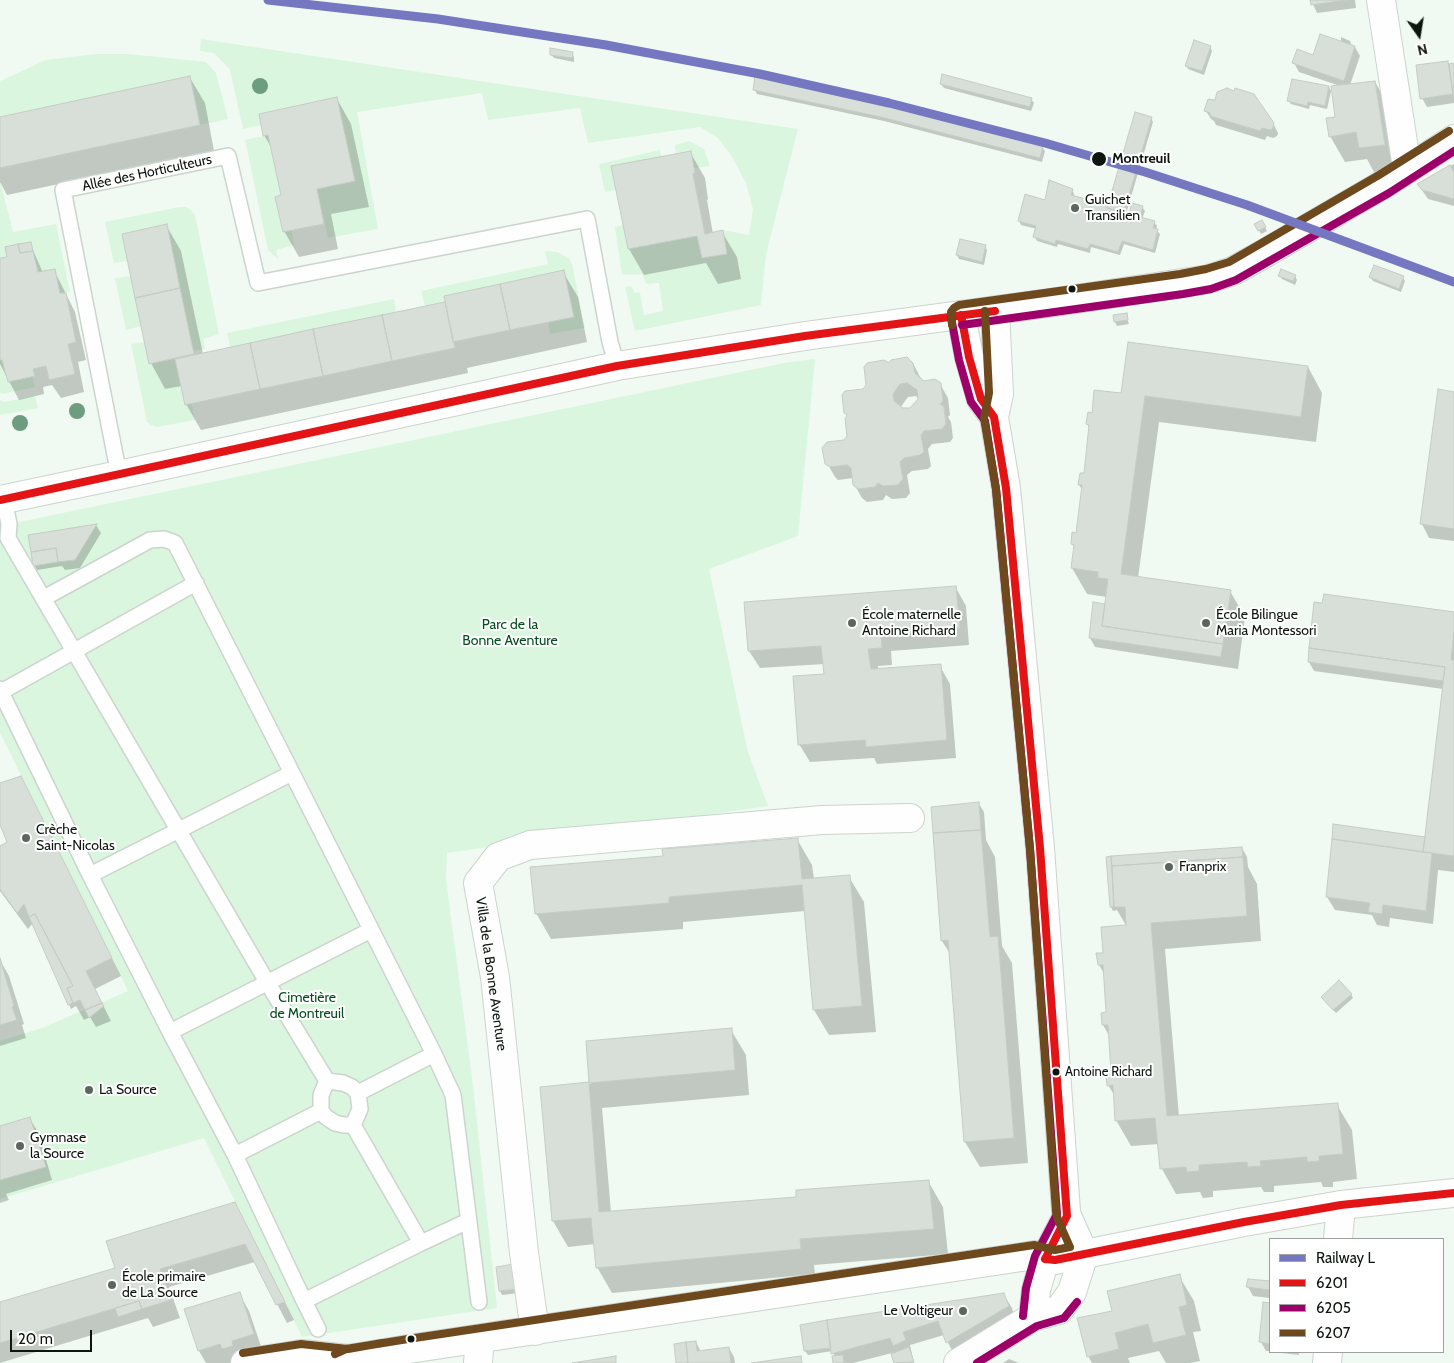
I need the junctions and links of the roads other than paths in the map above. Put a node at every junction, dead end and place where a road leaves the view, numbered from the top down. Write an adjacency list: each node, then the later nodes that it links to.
1 (1382, 0): 3 (street)
2 (1454, 139): 3 (street)
3 (1406, 168): 4 (street)
4 (995, 311): 5 (street); 7 (street)
5 (961, 315): 6 (street); 7 (street)
6 (616, 366): 8 (street); 8 (lane, Allée des Horticulteurs)
7 (994, 417): 30 (street)
8 (119, 476): 9 (street)
9 (2, 500): 10 (lane)
10 (4, 540): 12 (lane)
11 (196, 583): 12 (lane); 13 (lane); 15 (lane)
12 (44, 598): 13 (lane)
13 (74, 652): 14 (lane); 17 (lane)
14 (1, 690): 18 (lane)
15 (292, 773): 17 (lane); 19 (lane)
16 (910, 818): 40 (street, Villa de la Bonne Aventure)
17 (179, 831): 18 (lane); 20 (lane)
18 (90, 875): 21 (lane)
19 (371, 930): 20 (lane); 22 (lane)
20 (267, 982): 21 (lane); 23 (lane)
21 (170, 1032): 27 (lane)
22 (434, 1054): 24 (lane); 31 (lane)
23 (327, 1080): 24 (lane); 25 (lane)
24 (358, 1093): 26 (lane)
25 (321, 1111): 26 (lane); 27 (lane)
26 (353, 1125): 33 (lane)
27 (235, 1155): 36 (lane)
28 (1454, 1193): 29 (street)
29 (1341, 1205): 32 (street); 34 (street)
30 (1067, 1216): 34 (street); 35 (street)
31 (468, 1221): 33 (lane); 37 (lane)
32 (1338, 1238)
33 (421, 1244): 36 (lane)
34 (1084, 1254): 35 (street); 38 (street)
35 (1045, 1259): 38 (street); 40 (street)
36 (304, 1301): 39 (lane)
37 (479, 1302)
38 (1033, 1317): 44 (street)
39 (318, 1329)
40 (535, 1331): 41 (street)
41 (479, 1351): 42 (street)
42 (344, 1361): 43 (street)
43 (245, 1363)
44 (958, 1363)

